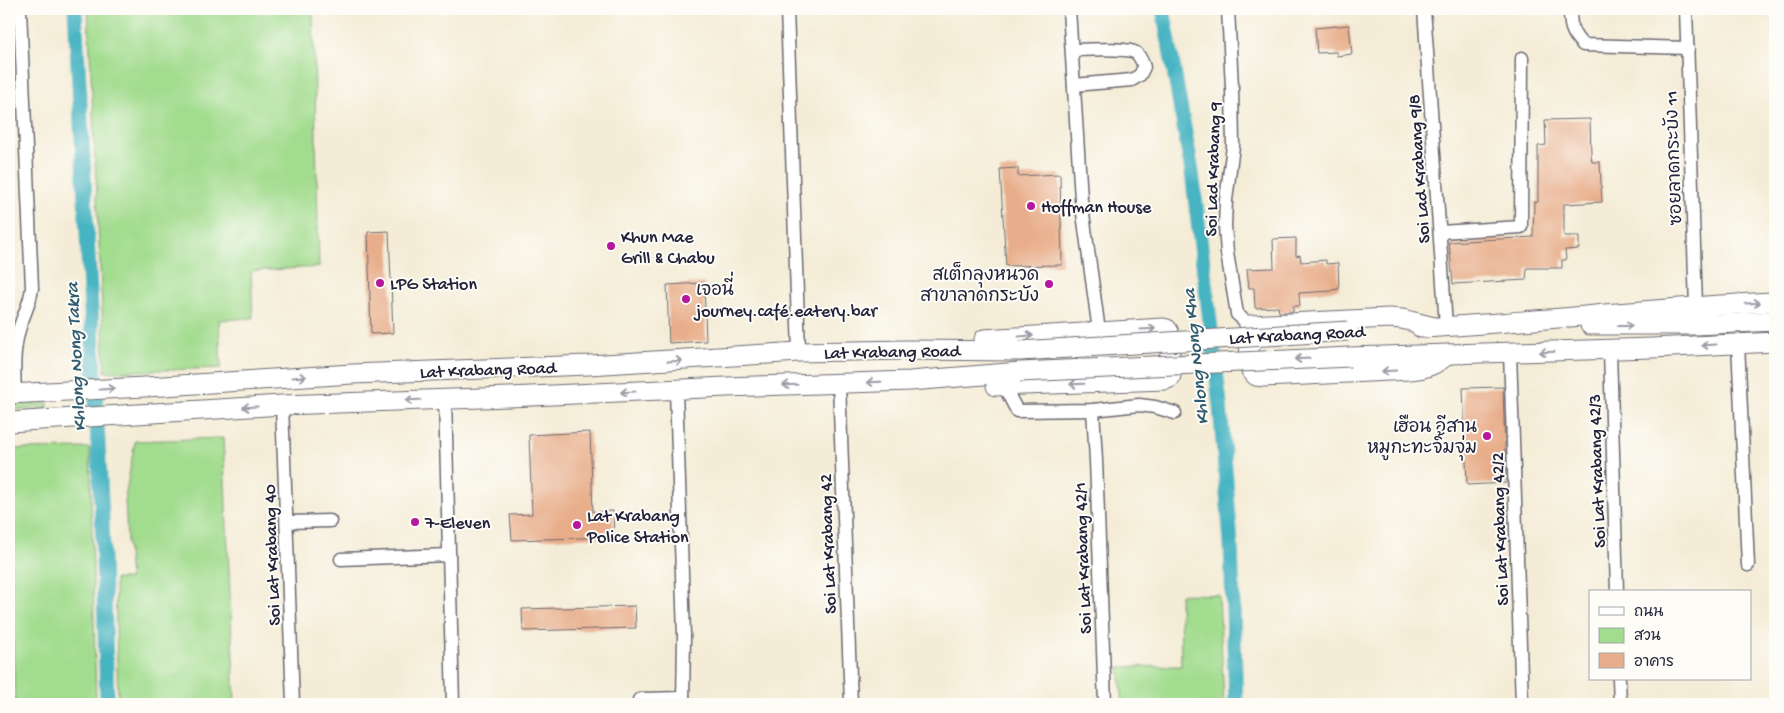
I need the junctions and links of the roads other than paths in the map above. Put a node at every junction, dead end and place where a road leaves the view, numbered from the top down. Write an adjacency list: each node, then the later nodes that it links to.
1 (20, 9): 32 (street)
2 (787, 9): 24 (street)
3 (1069, 9): 9 (street)
4 (1228, 9): 17 (street, Soi Lad Krabang 9)
5 (1424, 9): 12 (street, Soi Lad Krabang 9/8)
6 (1570, 9): 8 (street)
7 (1686, 9): 8 (street, ซอยลาดกระบัง 11)
8 (1688, 48): 14 (street, ซอยลาดกระบัง 11)
9 (1072, 50): 11 (street); 11 (street)
10 (1522, 58): 12 (street)
11 (1074, 85): 19 (street)
12 (1440, 232): 18 (street, Soi Lad Krabang 9/8)
13 (1775, 302): 14 (main road, Lat Krabang Road, one-way to 13)
14 (1696, 306): 16 (main road, Lat Krabang Road)
15 (1775, 321): 16 (main road, one-way to 15)
16 (1488, 324): 18 (main road, Lat Krabang Road)
17 (1249, 326): 18 (main road); 26 (main road, one-way to 17)
18 (1440, 327): 22 (main road, Lat Krabang Road, bridge)
19 (1099, 331): 22 (main road, one-way to 19); 30 (main road, one-way to 30)
20 (1775, 342): 21 (main road, Lat Krabang Road)
21 (1738, 343): 23 (main road, Lat Krabang Road, one-way to 23); 43 (street)
22 (908, 350): 24 (main road, Lat Krabang Road)
23 (1610, 350): 25 (main road, Lat Krabang Road, one-way to 25); 44 (street, Soi Lat Krabang 42/3)
24 (799, 352): 27 (main road, Lat Krabang Road, one-way to 24)
25 (1510, 353): 26 (main road, Lat Krabang Road); 52 (street, Soi Lat Krabang 42/2)
26 (1448, 354): 28 (main road, Lat Krabang Road, one-way to 28, bridge)
27 (589, 365): 32 (main road, Lat Krabang Road, one-way to 27); 33 (main road)
28 (910, 381): 29 (main road, Lat Krabang Road, one-way to 29); 30 (main road)
29 (839, 383): 31 (main road, Lat Krabang Road, one-way to 31); 50 (street, Soi Lat Krabang 42)
30 (1004, 386): 36 (street)
31 (676, 390): 33 (main road, Lat Krabang Road, one-way to 33); 46 (street)
32 (16, 393)
33 (591, 394): 34 (main road, Lat Krabang Road)
34 (446, 398): 35 (main road, Lat Krabang Road, one-way to 35); 41 (street)
35 (282, 405): 38 (main road, Lat Krabang Road, one-way to 38); 40 (street, Soi Lat Krabang 40)
36 (1093, 410): 37 (street); 51 (street, Soi Lat Krabang 42/1)
37 (1175, 413)
38 (9, 422)
39 (330, 521): 40 (street)
40 (287, 522): 47 (street, Soi Lat Krabang 40)
41 (449, 555): 42 (street); 48 (street)
42 (340, 559)
43 (1748, 564)
44 (1617, 590)
45 (1619, 680): 53 (street)
46 (683, 701): 49 (street)
47 (294, 704)
48 (453, 704)
49 (638, 704)
50 (851, 704)
51 (1105, 704)
52 (1522, 704)
53 (1620, 704)

